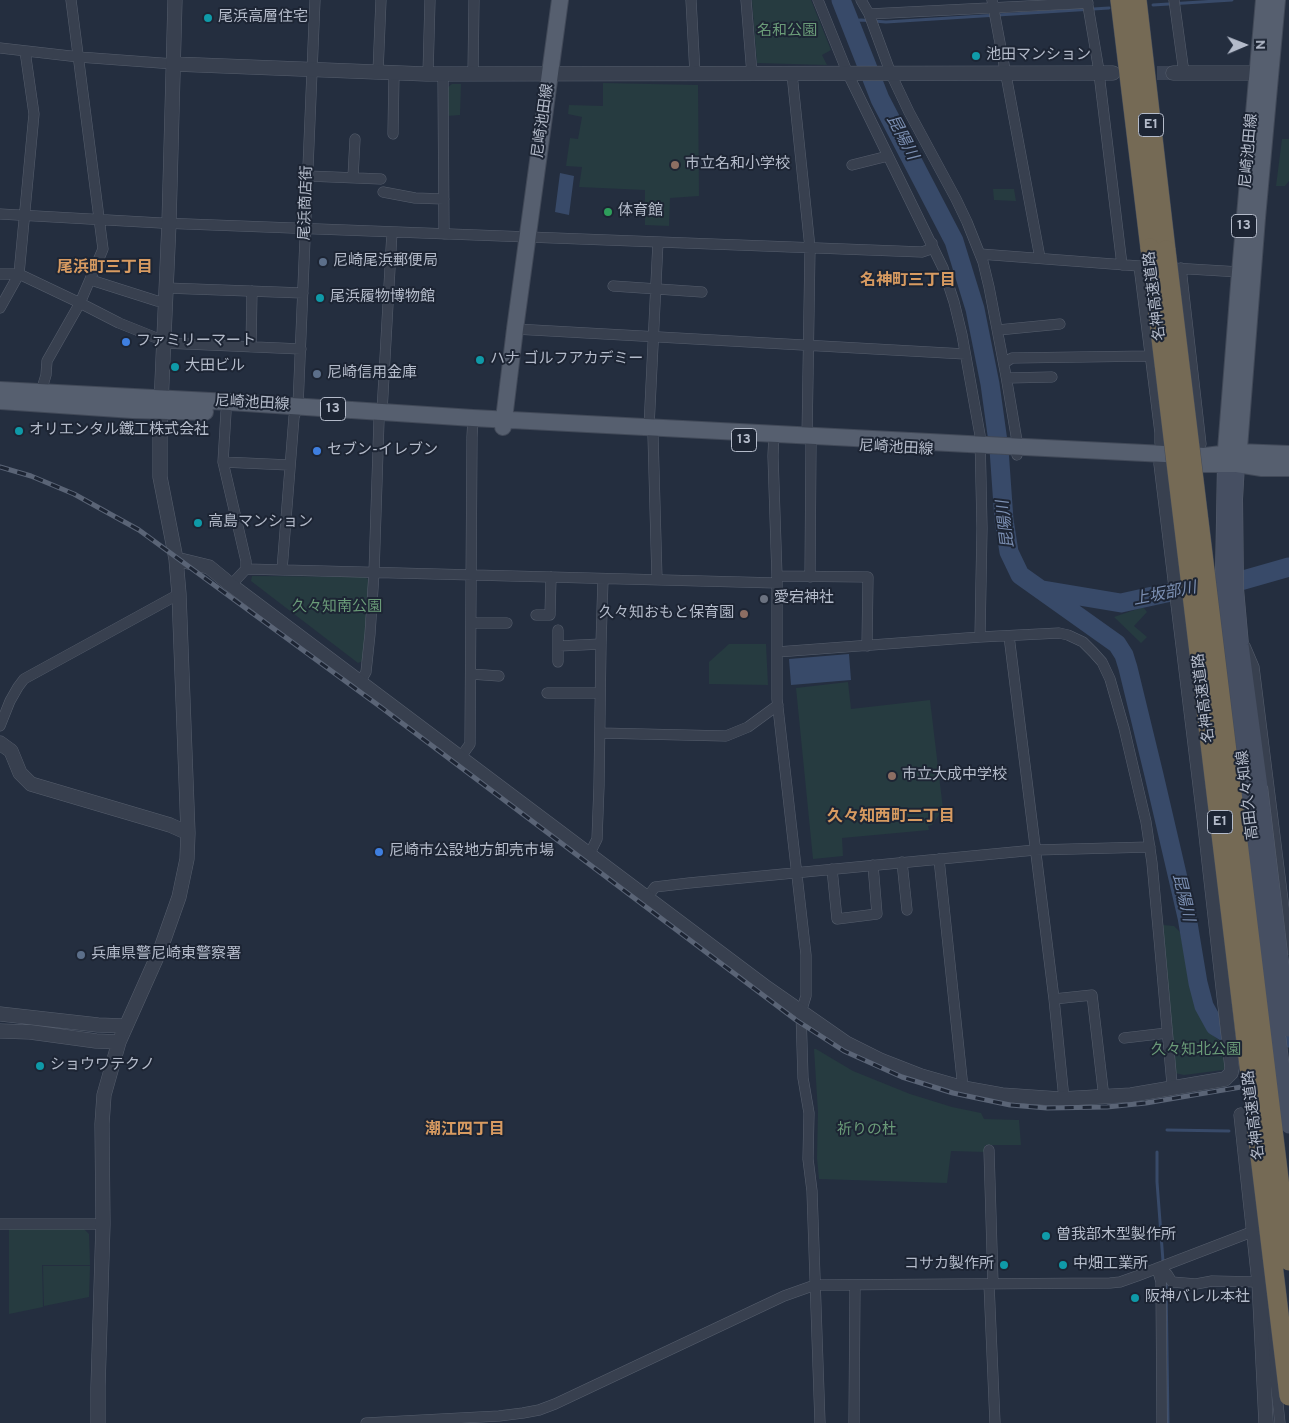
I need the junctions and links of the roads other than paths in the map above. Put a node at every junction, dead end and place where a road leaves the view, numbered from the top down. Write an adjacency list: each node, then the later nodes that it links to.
1 (71, 0): 24 (street)
2 (175, 0): 25 (street)
3 (316, 0): 26 (street, 尾浜商店街)
4 (381, 0): 27 (street)
5 (430, 0): 33 (street)
6 (474, 0): 35 (street)
7 (560, 0): 36 (main road, 尼崎池田線)
8 (690, 0): 37 (street)
9 (746, 0): 38 (street)
10 (818, 0): 40 (street)
11 (861, 0): 20 (street)
12 (1114, 0): 21 (highway, E1)
13 (1120, 0): 21 (highway, 名神高速道路 / E1)
14 (1137, 0): 63 (highway, 名神高速道路 / E1)
15 (1264, 0): 32 (main road, 尼崎池田線 / 13)
16 (1276, 0): 32 (main road, 尼崎池田線 / 13)
17 (1174, 4): 31 (street)
18 (1088, 5): 19 (street); 29 (street)
19 (994, 9): 20 (street); 42 (street)
20 (870, 18): 41 (street)
21 (1124, 36): 63 (highway, 名神高速道路 / E1)
22 (0, 48): 23 (street)
23 (25, 50): 24 (street); 53 (street)
24 (79, 57): 25 (street); 54 (street)
25 (174, 64): 26 (street); 55 (street)
26 (313, 69): 27 (street); 47 (street, 尾浜商店街)
27 (378, 72): 28 (street)
28 (394, 73): 33 (street); 43 (street)
29 (1099, 73): 30 (street); 42 (street); 66 (street)
30 (1113, 73)
31 (1178, 73): 32 (street)
32 (1264, 73): 69 (main road, 尼崎池田線 / 13); 115 (main road, 尼崎池田線 / 13)
33 (428, 74): 34 (street)
34 (443, 74): 35 (street); 51 (street)
35 (473, 74): 36 (street)
36 (550, 74): 37 (street); 59 (main road, 尼崎池田線)
37 (696, 74): 38 (street)
38 (752, 74): 39 (street)
39 (792, 74): 40 (street); 62 (street)
40 (853, 74): 41 (street); 45 (street)
41 (888, 74): 42 (street); 64 (street)
42 (1006, 74): 65 (street)
43 (393, 134)
44 (355, 138): 48 (street)
45 (888, 156): 46 (street); 61 (street)
46 (852, 165)
47 (308, 176): 48 (street); 56 (street, 尾浜商店街)
48 (353, 177): 49 (street)
49 (381, 179)
50 (383, 192): 51 (street)
51 (444, 199): 58 (street)
52 (0, 214): 53 (street)
53 (24, 215): 54 (street); 71 (street)
54 (99, 220): 55 (street); 72 (street)
55 (168, 223): 56 (street); 78 (street)
56 (306, 229): 57 (street); 77 (street, 尾浜商店街)
57 (392, 232): 58 (street); 103 (street)
58 (444, 234): 59 (street)
59 (528, 237): 60 (street); 82 (main road, 尼崎池田線)
60 (658, 242): 62 (street); 74 (street)
61 (932, 243): 62 (street); 89 (street)
62 (810, 248): 86 (street)
63 (1158, 249): 194 (highway, 名神高速道路 / E1, bridge); 200 (highway, 名神高速道路 / E1, bridge)
64 (980, 254): 65 (street); 83 (street)
65 (1040, 258): 66 (street)
66 (1122, 265): 67 (street)
67 (1139, 266): 68 (street); 90 (street)
68 (1181, 268): 69 (street); 110 (street)
69 (1240, 272): 115 (main road, 尼崎池田線 / 13)
70 (0, 274): 71 (street)
71 (19, 274): 79 (street); 80 (street)
72 (90, 280): 78 (street); 79 (street)
73 (613, 286): 74 (street)
74 (655, 288): 76 (street); 84 (street)
75 (252, 291): 77 (street); 78 (street); 87 (street)
76 (702, 292)
77 (303, 293): 88 (street, 尾浜商店街)
78 (165, 294): 85 (street)
79 (80, 303): 85 (street); 95 (street)
80 (0, 308)
81 (1060, 324): 83 (street)
82 (515, 329): 84 (street); 105 (main road, 尼崎池田線)
83 (998, 330): 91 (street)
84 (653, 336): 86 (street); 106 (street)
85 (164, 342): 87 (street); 99 (street)
86 (809, 344): 89 (street); 108 (street)
87 (251, 347): 88 (street)
88 (301, 349): 101 (street, 尾浜商店街)
89 (965, 354): 111 (street)
90 (1150, 356): 91 (street); 109 (street)
91 (1004, 363): 93 (street)
92 (1052, 377): 93 (street)
93 (1007, 378): 113 (street)
94 (0, 379): 95 (main road)
95 (43, 386): 97 (main road)
96 (0, 390): 97 (main road, 尼崎池田線 / 13)
97 (60, 400): 98 (main road, 尼崎池田線 / 13); 99 (main road, 尼崎池田線 / 13); 100 (main road)
98 (0, 401)
99 (161, 405): 101 (main road, 尼崎池田線 / 13); 102 (main road, 尼崎池田線 / 13); 120 (street)
100 (0, 411)
101 (296, 411): 102 (main road, 尼崎池田線 / 13); 103 (main road, 尼崎池田線 / 13); 118 (street, 尾浜商店街)
102 (226, 412): 116 (street)
103 (381, 416): 104 (main road, 尼崎池田線 / 13); 123 (street)
104 (473, 422): 105 (main road, 尼崎池田線 / 13); 124 (street)
105 (504, 424): 106 (main road, 尼崎池田線 / 13)
106 (651, 431): 107 (main road, 尼崎池田線 / 13); 128 (street)
107 (774, 438): 108 (main road, 尼崎池田線 / 13); 129 (street)
108 (808, 441): 111 (main road, 尼崎池田線 / 13); 126 (street)
109 (1160, 443): 110 (main road, 尼崎池田線 / 13); 112 (main road, 尼崎池田線 / 13)
110 (1201, 444): 115 (main road, 尼崎池田線 / 13)
111 (982, 449): 113 (main road, 尼崎池田線 / 13); 140 (street)
112 (1081, 450): 113 (main road, 尼崎池田線 / 13); 115 (main road, 尼崎池田線 / 13)
113 (1016, 451): 117 (main road, 尼崎池田線 / 13)
114 (1289, 454): 115 (main road, 尼崎池田線 / 13)
115 (1232, 458): 117 (main road, 尼崎池田線 / 13); 119 (main road, 尼崎池田線 / 13); 131 (main road, 高田久々知線)
116 (223, 462): 118 (street); 121 (street)
117 (1161, 464): 133 (street)
118 (289, 465): 122 (street, 尾浜商店街)
119 (1289, 468)
120 (176, 559): 130 (street); 132 (street)
121 (246, 569): 122 (street); 130 (street)
122 (282, 570): 123 (street)
123 (374, 572): 124 (street); 148 (street)
124 (471, 574): 125 (street); 135 (street)
125 (551, 577): 127 (street); 134 (street)
126 (810, 577): 129 (street); 143 (street)
127 (603, 578): 128 (street); 141 (street)
128 (657, 579): 129 (street)
129 (777, 580): 144 (street)
130 (231, 585): 148 (street)
131 (1229, 588): 133 (street); 138 (main road, 高田久々知線); 156 (main road, 高田久々知線)
132 (179, 594): 152 (street); 158 (street)
133 (1179, 612): 159 (street)
134 (536, 615)
135 (472, 623): 136 (street); 146 (street)
136 (507, 623)
137 (558, 630): 142 (street)
138 (1239, 631): 156 (main road, 高田久々知線); 157 (street)
139 (1009, 636): 140 (street); 160 (street); 161 (street)
140 (980, 637): 143 (street)
141 (601, 644): 142 (street); 150 (street)
142 (559, 646): 145 (street)
143 (867, 646): 144 (street)
144 (777, 652): 151 (street)
145 (558, 662)
146 (471, 674): 147 (street); 155 (street)
147 (499, 676)
148 (360, 682): 155 (street)
149 (547, 693): 150 (street)
150 (600, 693): 153 (street)
151 (778, 705): 153 (street); 167 (street)
152 (0, 726)
153 (600, 733): 162 (street)
154 (0, 743): 158 (street)
155 (460, 758): 162 (street)
156 (1254, 788): 177 (main road, 高田久々知線, bridge); 187 (main road, 高田久々知線, bridge)
157 (1274, 825): 159 (street); 170 (street)
158 (188, 833): 176 (street)
159 (1206, 836): 175 (street)
160 (1150, 847): 161 (street); 179 (street)
161 (1035, 850): 163 (street); 171 (street)
162 (588, 855): 168 (street)
163 (939, 859): 164 (street); 182 (street)
164 (902, 862): 165 (street); 169 (street)
165 (873, 865): 166 (street); 166 (street)
166 (832, 869): 167 (street)
167 (797, 873): 168 (street); 173 (street)
168 (647, 898): 173 (street)
169 (906, 910)
170 (1289, 949)
171 (1054, 1000): 184 (street); 185 (street)
172 (1289, 1010): 175 (street)
173 (801, 1012): 182 (street); 198 (street)
174 (0, 1014): 176 (street)
175 (1227, 1020): 183 (street)
176 (126, 1026): 181 (street)
177 (1289, 1029)
178 (0, 1031): 181 (street)
179 (1167, 1033): 180 (street); 183 (street)
180 (1124, 1038)
181 (119, 1042): 191 (street)
182 (962, 1088): 185 (street)
183 (1171, 1089): 184 (street)
184 (1104, 1098): 185 (street)
185 (1064, 1099)
186 (1241, 1115): 192 (street)
187 (1289, 1126)
188 (989, 1150): 197 (street)
189 (1289, 1212): 192 (street)
190 (0, 1224): 191 (street)
191 (103, 1224): 202 (street)
192 (1253, 1226): 193 (street); 195 (street)
193 (1255, 1250): 196 (street); 209 (street)
194 (1289, 1261)
195 (1157, 1268): 196 (street); 197 (street); 207 (street)
196 (1259, 1282): 208 (street)
197 (991, 1284): 199 (street); 206 (street)
198 (815, 1285): 199 (street); 201 (street); 204 (street)
199 (855, 1285): 205 (street)
200 (1289, 1396)
201 (459, 1420): 203 (street)
202 (98, 1423)
203 (366, 1423)
204 (820, 1423)
205 (854, 1423)
206 (995, 1423)
207 (1162, 1423)
208 (1266, 1423)
209 (1280, 1423)

